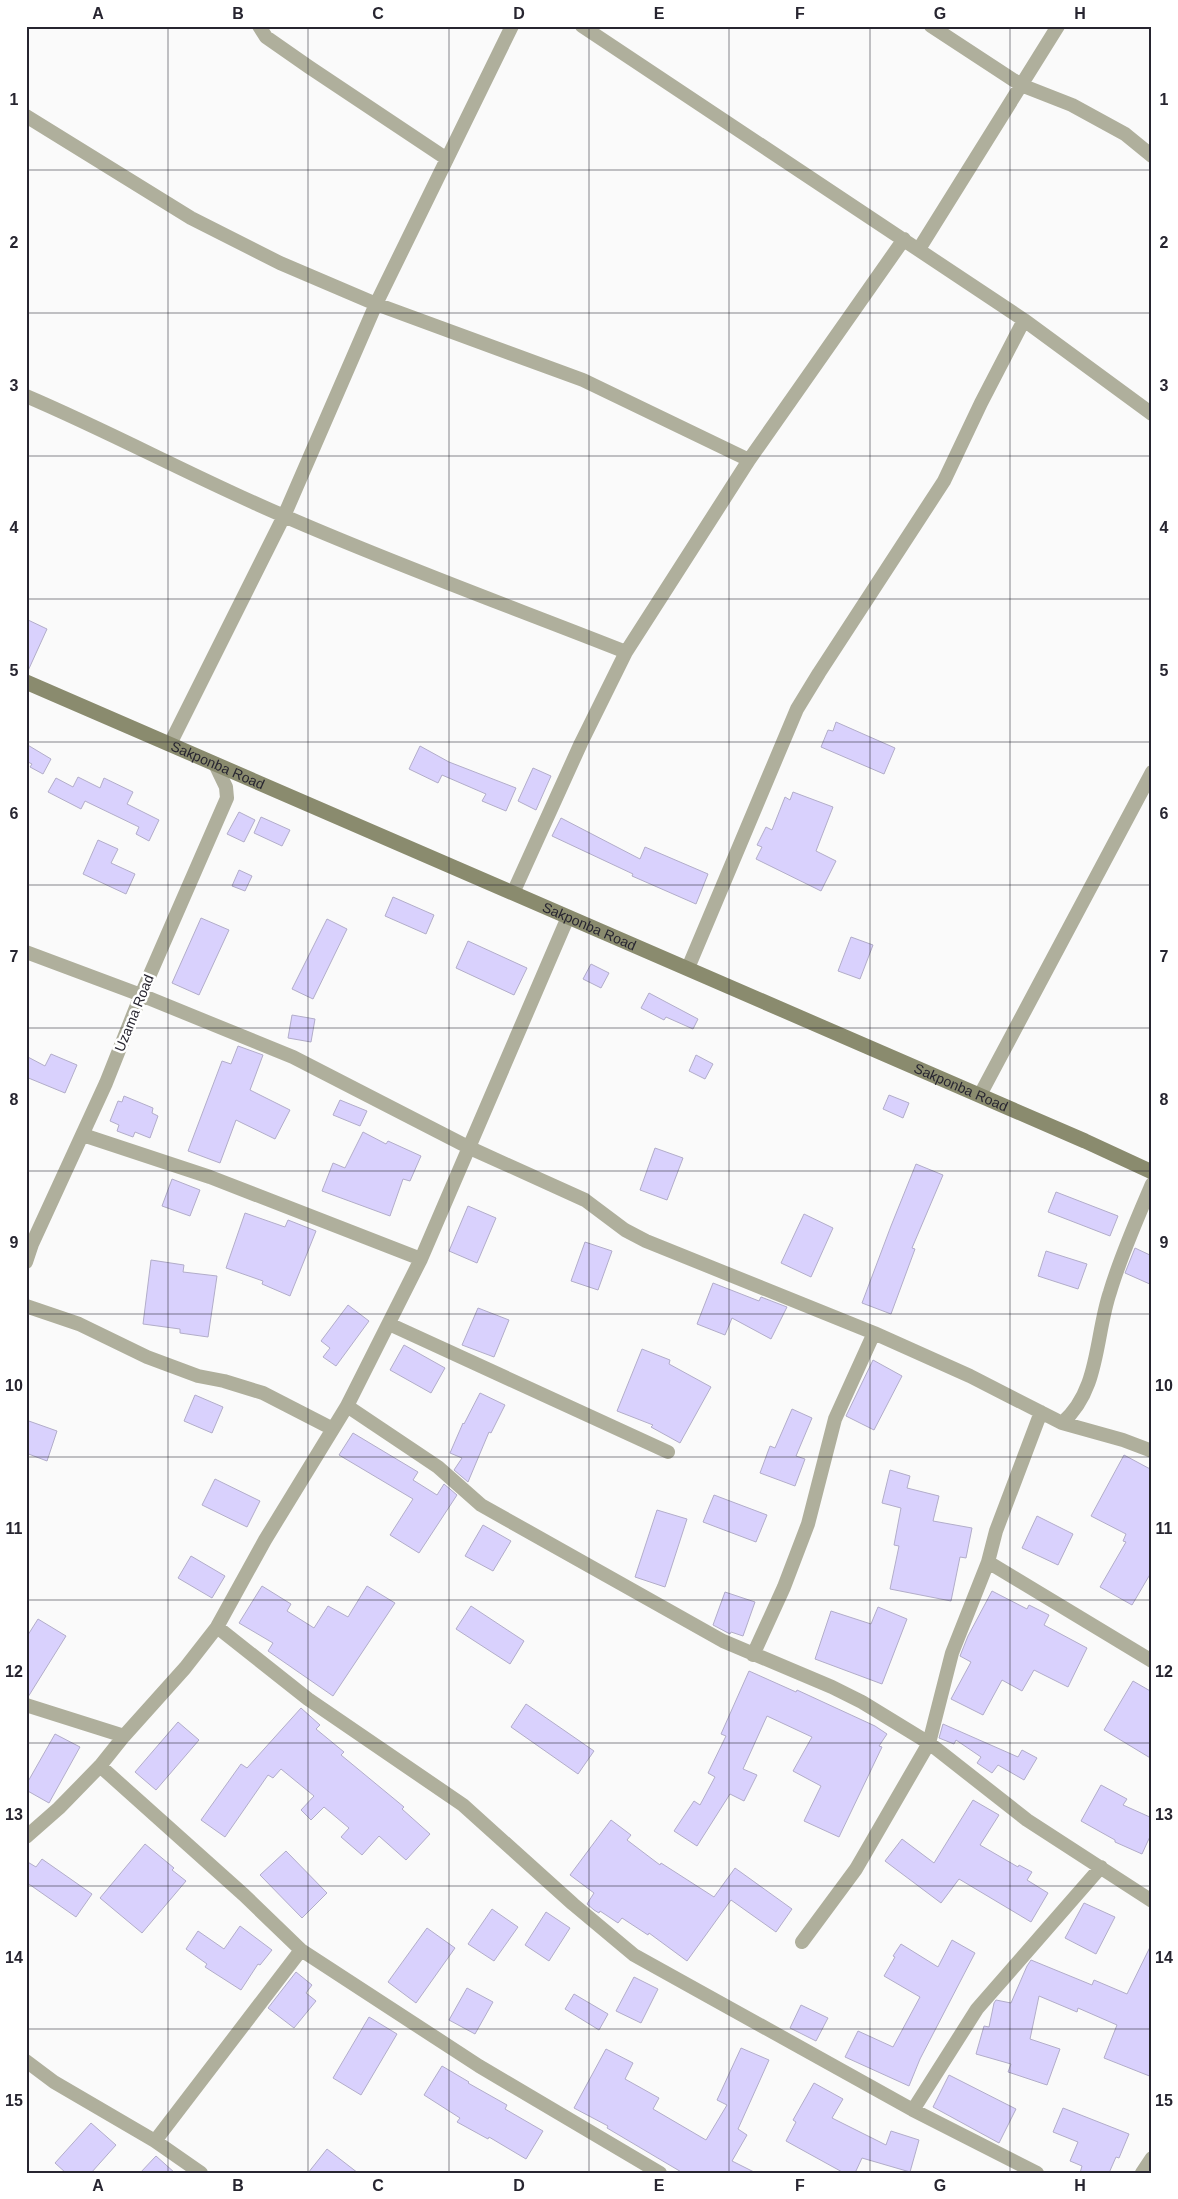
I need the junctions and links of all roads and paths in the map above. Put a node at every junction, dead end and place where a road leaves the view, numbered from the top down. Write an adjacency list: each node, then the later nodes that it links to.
1 (259, 26): 9 (street)
2 (512, 26): 9 (street)
3 (582, 26): 10 (street)
4 (931, 26): 6 (street)
5 (1058, 26): 6 (street)
6 (1021, 85): 8 (street); 11 (street)
7 (26, 116): 12 (street)
8 (1152, 156)
9 (447, 159): 12 (street)
10 (904, 239): 11 (street); 16 (street)
11 (919, 249): 13 (street)
12 (376, 304): 16 (street); 17 (street)
13 (1024, 320): 15 (street); 26 (street)
14 (26, 396): 17 (street)
15 (1152, 414)
16 (749, 460): 18 (street)
17 (284, 516): 18 (street); 20 (street)
18 (626, 652): 23 (street)
19 (26, 682): 20 (main road, Sakponba Road)
20 (170, 744): 21 (main road, Sakponba Road)
21 (215, 764): 23 (main road, Sakponba Road); 27 (street, Uzama Road)
22 (1152, 772): 28 (street)
23 (513, 893): 24 (main road, Sakponba Road)
24 (568, 917): 26 (main road, Sakponba Road); 30 (street)
25 (26, 952): 27 (street)
26 (688, 968): 28 (main road, Sakponba Road)
27 (141, 996): 29 (street, Uzama Road); 30 (street)
28 (980, 1095): 31 (main road, Sakponba Road)
29 (83, 1134): 33 (street); 34 (street, Uzama Road)
30 (470, 1148): 33 (street); 37 (street)
31 (1152, 1172)
32 (1152, 1184): 40 (street)
33 (421, 1259): 36 (street)
34 (26, 1262)
35 (26, 1306): 41 (street)
36 (389, 1324): 38 (street); 43 (street)
37 (874, 1333): 39 (street); 46 (street)
38 (347, 1406): 41 (street); 46 (street)
39 (1041, 1412): 40 (street); 44 (street)
40 (1062, 1423): 42 (street)
41 (333, 1429): 45 (street)
42 (1152, 1451)
43 (668, 1452)
44 (988, 1562): 47 (street); 50 (street)
45 (216, 1627): 49 (street); 58 (street)
46 (754, 1655): 50 (street)
47 (1152, 1661)
48 (26, 1705): 49 (street)
49 (124, 1736): 51 (street)
50 (929, 1743): 53 (street); 55 (street)
51 (100, 1766): 52 (street); 56 (street)
52 (26, 1837)
53 (1101, 1867): 54 (street); 58 (street)
54 (1152, 1901)
55 (802, 1942)
56 (301, 1950): 59 (street); 62 (street)
57 (26, 2061): 59 (street)
58 (913, 2110): 63 (street)
59 (156, 2141): 61 (street)
60 (1152, 2158): 64 (street)
61 (201, 2173)
62 (660, 2173)
63 (1037, 2173)
64 (1142, 2173)

